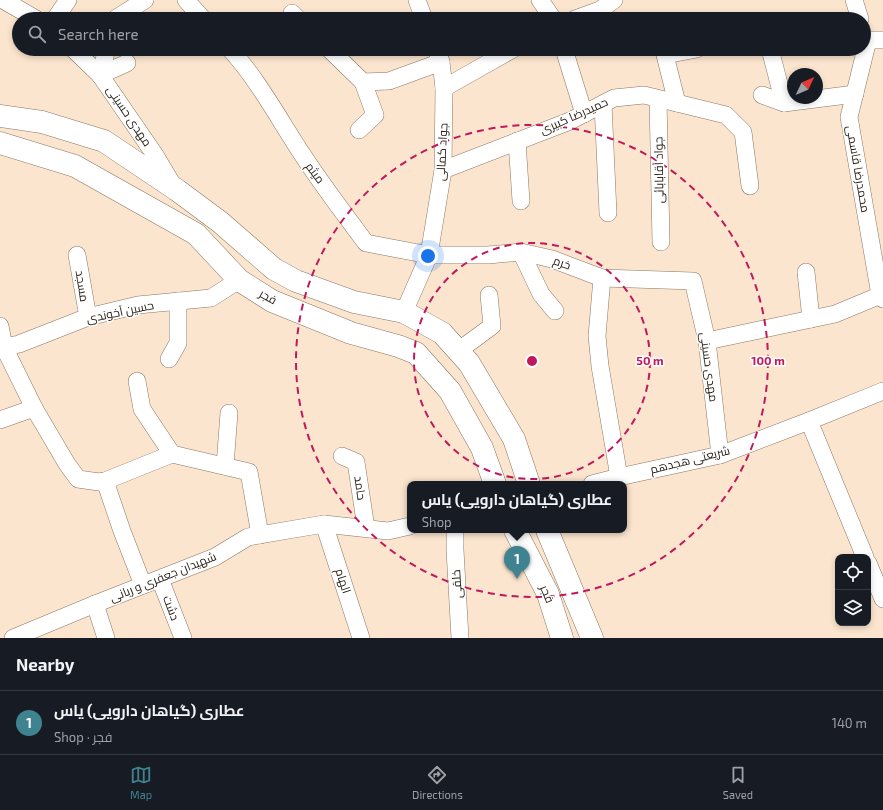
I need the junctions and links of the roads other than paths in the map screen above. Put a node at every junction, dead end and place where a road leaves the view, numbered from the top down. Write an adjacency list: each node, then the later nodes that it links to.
1 (3, 0): 9 (street)
2 (68, 0): 10 (street)
3 (145, 0): 11 (street)
4 (186, 0): 12 (street)
5 (417, 0): 13 (street)
6 (540, 0): 14 (street)
7 (614, 0): 15 (street)
8 (854, 0): 16 (street)
9 (24, 12)
10 (60, 12)
11 (126, 12)
12 (197, 12)
13 (421, 12)
14 (548, 12)
15 (594, 12)
16 (858, 12)
17 (80, 56): 28 (street, مهدی حسینی)
18 (105, 56): 28 (street)
19 (236, 56): 50 (street, میثم)
20 (336, 56): 29 (street)
21 (438, 56): 29 (street); 30 (street, جواد کمالی)
22 (501, 56): 30 (street)
23 (566, 56): 37 (street)
24 (665, 56): 34 (street)
25 (772, 56): 35 (street)
26 (866, 56): 31 (street, محمدرضا قاسمی)
27 (128, 63): 28 (street)
28 (100, 75): 44 (street, مهدی حسینی)
29 (363, 82): 39 (street)
30 (444, 88): 42 (street, جواد کمالی)
31 (855, 94): 35 (street); 56 (street, محمدرضا قاسمی)
32 (762, 96): 35 (street)
33 (658, 98): 34 (street, حمیدرضا کبیری); 36 (street, حمیدرضا کبیری); 47 (street, جواد آقابابائی)
34 (677, 103): 43 (street, حمیدرضا کبیری)
35 (784, 103)
36 (603, 104): 37 (street, حمیدرضا کبیری); 46 (street)
37 (584, 114): 40 (street, حمیدرضا کبیری)
38 (0, 116): 44 (main road)
39 (358, 130)
40 (517, 141): 42 (street, حمیدرضا کبیری); 45 (street)
41 (0, 143): 53 (main road, فجر)
42 (443, 170): 50 (street, جواد کمالی)
43 (750, 186)
44 (177, 190): 59 (main road)
45 (521, 201)
46 (608, 213)
47 (661, 242)
48 (521, 252): 50 (street, خرم); 52 (street, خرم); 58 (street)
49 (77, 255): 60 (street, مسجد)
50 (429, 255): 59 (street, جواد کمالی)
51 (806, 272): 61 (street)
52 (602, 278): 54 (street, خرم); 77 (street)
53 (238, 280): 57 (street, حسین آخوندی); 79 (main road, فجر)
54 (693, 281): 63 (street, مهدی حسینی)
55 (490, 295): 65 (street)
56 (882, 296): 61 (street)
57 (178, 301): 60 (street, حسین آخوندی); 66 (street)
58 (555, 311)
59 (404, 312): 65 (main road)
60 (88, 317): 64 (street, حسین آخوندی)
61 (811, 319): 63 (street)
62 (0, 326): 64 (street)
63 (707, 341): 74 (street, مهدی حسینی)
64 (2, 347): 69 (street)
65 (458, 351): 80 (main road)
66 (169, 358)
67 (137, 381): 73 (street)
68 (883, 391): 72 (street, شریعتی هجدهم)
69 (34, 408): 71 (street); 78 (street)
70 (229, 413): 76 (street)
71 (0, 420)
72 (809, 421): 74 (street, شریعتی هجدهم); 89 (street)
73 (172, 454): 76 (street); 78 (street)
74 (720, 455): 77 (street, شریعتی هجدهم)
75 (342, 456): 84 (street, حامد)
76 (225, 466): 88 (street)
77 (619, 477): 81 (street, شریعتی هجدهم)
78 (106, 481): 92 (street)
79 (494, 481)
80 (528, 481)
81 (604, 481)
82 (324, 524): 84 (street, شهیدان جعفری و ربانی); 88 (street, شهیدان جعفری و ربانی); 98 (street, الهام)
83 (407, 527): 84 (street, شهیدان جعفری و ربانی)
84 (366, 528)
85 (455, 533): 99 (street, خلقی)
86 (517, 533): 100 (main road, فجر)
87 (548, 533): 101 (main road)
88 (260, 535): 91 (street, شهیدان جعفری و ربانی)
89 (865, 554)
90 (871, 570): 93 (street)
91 (160, 579): 92 (street, شهیدان جعفری و ربانی); 97 (street, دشت)
92 (143, 585): 94 (street, شهیدان جعفری و ربانی)
93 (883, 599)
94 (95, 604): 95 (street, شهیدان جعفری و ربانی); 96 (street)
95 (13, 638)
96 (106, 638)
97 (183, 638)
98 (361, 638)
99 (460, 638)
100 (562, 638)
101 (592, 638)

